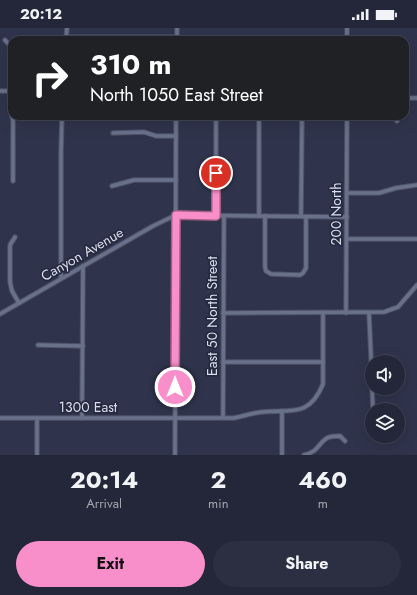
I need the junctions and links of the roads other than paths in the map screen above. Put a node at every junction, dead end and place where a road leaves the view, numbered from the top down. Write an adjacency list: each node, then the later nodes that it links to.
1 (5, 40): 2 (street)
2 (8, 43)
3 (13, 120): 13 (street)
4 (62, 120): 29 (street)
5 (176, 120): 11 (street)
6 (216, 120): 19 (street)
7 (260, 120): 18 (street)
8 (302, 120): 22 (street)
9 (347, 120): 16 (street, 200 North)
10 (113, 133): 11 (street)
11 (176, 136): 12 (street)
12 (176, 180): 15 (street); 17 (street)
13 (13, 181)
14 (417, 185): 16 (street)
15 (112, 186)
16 (347, 193): 24 (street, 200 North)
17 (176, 215): 19 (street); 28 (street, Canyon Avenue); 47 (street)
18 (260, 215): 20 (street); 21 (street)
19 (216, 216): 20 (street)
20 (224, 216): 32 (street, East 50 North Street)
21 (265, 216): 22 (street); 23 (street)
22 (301, 216): 23 (street)
23 (306, 217): 24 (street)
24 (347, 217): 26 (street, 200 North)
25 (15, 237): 31 (street)
26 (346, 239): 27 (street); 33 (street, 200 North)
27 (417, 239)
28 (83, 266): 29 (street, Canyon Avenue); 38 (street)
29 (61, 278): 31 (street, Canyon Avenue)
30 (417, 285): 34 (street)
31 (19, 303): 35 (street, Canyon Avenue)
32 (224, 313): 36 (street); 40 (street, East 50 North Street)
33 (346, 313): 34 (street); 36 (street)
34 (369, 313): 39 (street)
35 (0, 314)
36 (323, 314): 41 (street)
37 (38, 345): 38 (street)
38 (83, 346): 46 (street)
39 (371, 355)
40 (223, 362): 41 (street); 43 (street, East 50 North Street)
41 (323, 362): 42 (street, 1300 East)
42 (282, 412): 43 (street, 1300 East); 51 (street)
43 (223, 417): 47 (street, 1300 East)
44 (0, 418): 45 (street, 1300 East)
45 (37, 418): 46 (street, 1300 East); 49 (street)
46 (82, 418): 47 (street, 1300 East)
47 (175, 418): 50 (street)
48 (346, 441): 52 (street)
49 (37, 455)
50 (175, 455)
51 (282, 455)
52 (304, 455)

